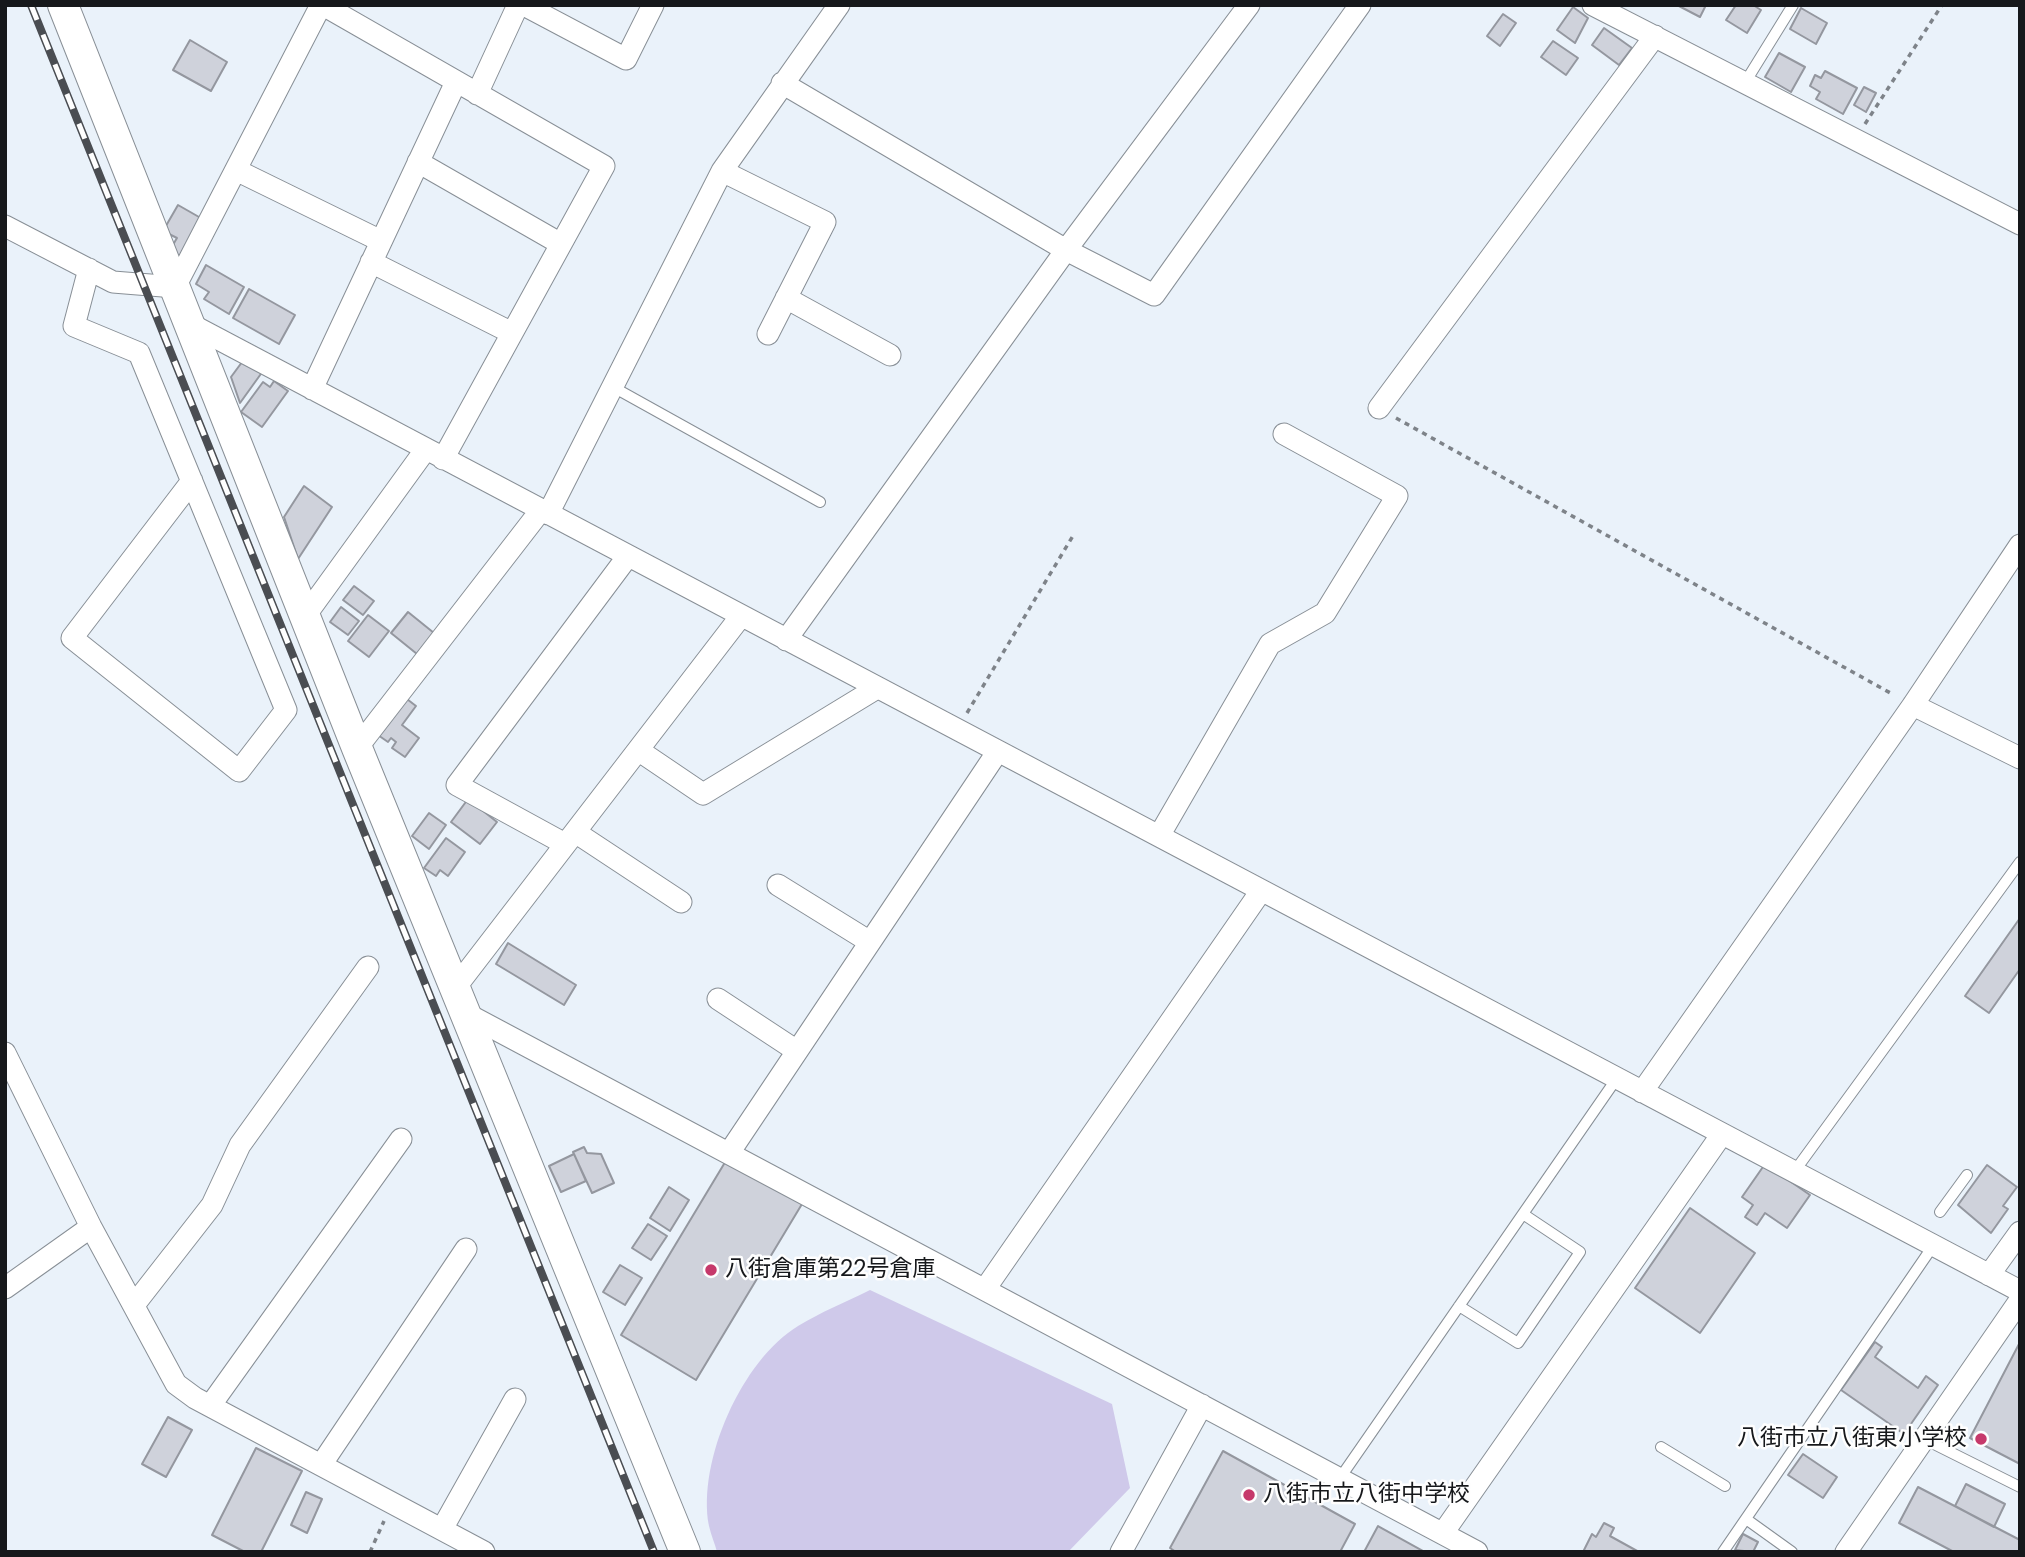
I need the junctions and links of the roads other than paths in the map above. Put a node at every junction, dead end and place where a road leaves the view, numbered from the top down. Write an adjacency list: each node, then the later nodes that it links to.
1 (64, 5): 26 (street)
2 (322, 5): 13 (street); 17 (street)
3 (518, 5): 15 (street)
4 (524, 5): 5 (street)
5 (653, 5)
6 (839, 5): 14 (street)
7 (1250, 5): 23 (street)
8 (1360, 5): 23 (street)
9 (1593, 5): 11 (street)
10 (1793, 5): 12 (lane)
11 (1655, 36): 12 (street); 34 (street)
12 (1746, 81): 19 (street)
13 (456, 82): 15 (street); 16 (street)
14 (782, 83): 18 (street); 23 (street)
15 (477, 94): 22 (street)
16 (418, 162): 21 (street); 22 (street)
17 (236, 170): 21 (street); 26 (street)
18 (722, 171): 27 (street); 32 (street)
19 (2020, 224)
20 (5, 226): 25 (street)
21 (382, 241): 24 (street)
22 (561, 244): 29 (street)
23 (1066, 250): 44 (street)
24 (371, 262): 29 (street); 33 (street)
25 (89, 270): 26 (street); 37 (street)
26 (175, 286): 28 (street)
27 (786, 298): 30 (street); 31 (street)
28 (190, 324): 33 (street); 42 (street)
29 (512, 333): 36 (street)
30 (768, 334)
31 (890, 355)
32 (613, 387): 38 (lane); 39 (street)
33 (312, 389): 36 (street)
34 (1379, 408)
35 (1284, 434): 51 (street)
36 (434, 454): 39 (street); 42 (street)
37 (192, 481): 37 (street)
38 (820, 502)
39 (544, 512): 41 (street); 47 (street)
40 (2020, 545): 46 (street)
41 (628, 556): 43 (street); 52 (street)
42 (305, 616): 47 (street)
43 (741, 616): 44 (street); 48 (street)
44 (786, 640): 45 (street)
45 (877, 688): 48 (street); 49 (street)
46 (1913, 705): 50 (street); 64 (street)
47 (357, 748): 60 (street)
48 (638, 750): 52 (street)
49 (998, 751): 51 (street); 57 (street)
50 (2020, 758)
51 (1159, 836): 55 (street)
52 (570, 838): 56 (street); 60 (street)
53 (2020, 862): 68 (lane)
54 (778, 885): 57 (street)
55 (1261, 891): 63 (street); 78 (street)
56 (681, 902)
57 (870, 942): 61 (street)
58 (368, 967): 81 (street)
59 (718, 999): 61 (street)
60 (460, 1000): 67 (street); 96 (street)
61 (797, 1051): 67 (street)
62 (5, 1053): 72 (street)
63 (1617, 1078): 64 (street); 71 (lane)
64 (1642, 1092): 65 (street)
65 (1722, 1134): 68 (street); 94 (street)
66 (401, 1139): 85 (street)
67 (729, 1153): 78 (street)
68 (1794, 1172): 74 (street)
69 (1967, 1175): 70 (lane)
70 (1940, 1212)
71 (1523, 1214): 82 (lane); 82 (lane)
72 (91, 1227): 77 (street); 81 (street)
73 (2020, 1232): 76 (street)
74 (1933, 1246): 76 (street); 92 (lane)
75 (466, 1249): 88 (street)
76 (1989, 1275): 79 (street)
77 (5, 1289)
78 (985, 1289): 84 (street)
79 (2020, 1291)
80 (2020, 1300): 86 (street)
81 (134, 1305): 85 (street)
82 (1460, 1306): 89 (lane)
83 (515, 1399): 93 (street)
84 (1202, 1405): 89 (street); 97 (street)
85 (210, 1406): 88 (street)
86 (1924, 1439): 91 (lane); 101 (street)
87 (1661, 1447): 90 (lane)
88 (321, 1465): 93 (street)
89 (1340, 1478): 94 (street)
90 (1725, 1486)
91 (2020, 1487)
92 (1746, 1519): 99 (lane); 100 (lane)
93 (442, 1529): 95 (street)
94 (1443, 1533): 98 (street)
95 (484, 1552)
96 (685, 1552)
97 (1121, 1552)
98 (1477, 1552)
99 (1723, 1552)
100 (1792, 1552)
101 (1846, 1552)

